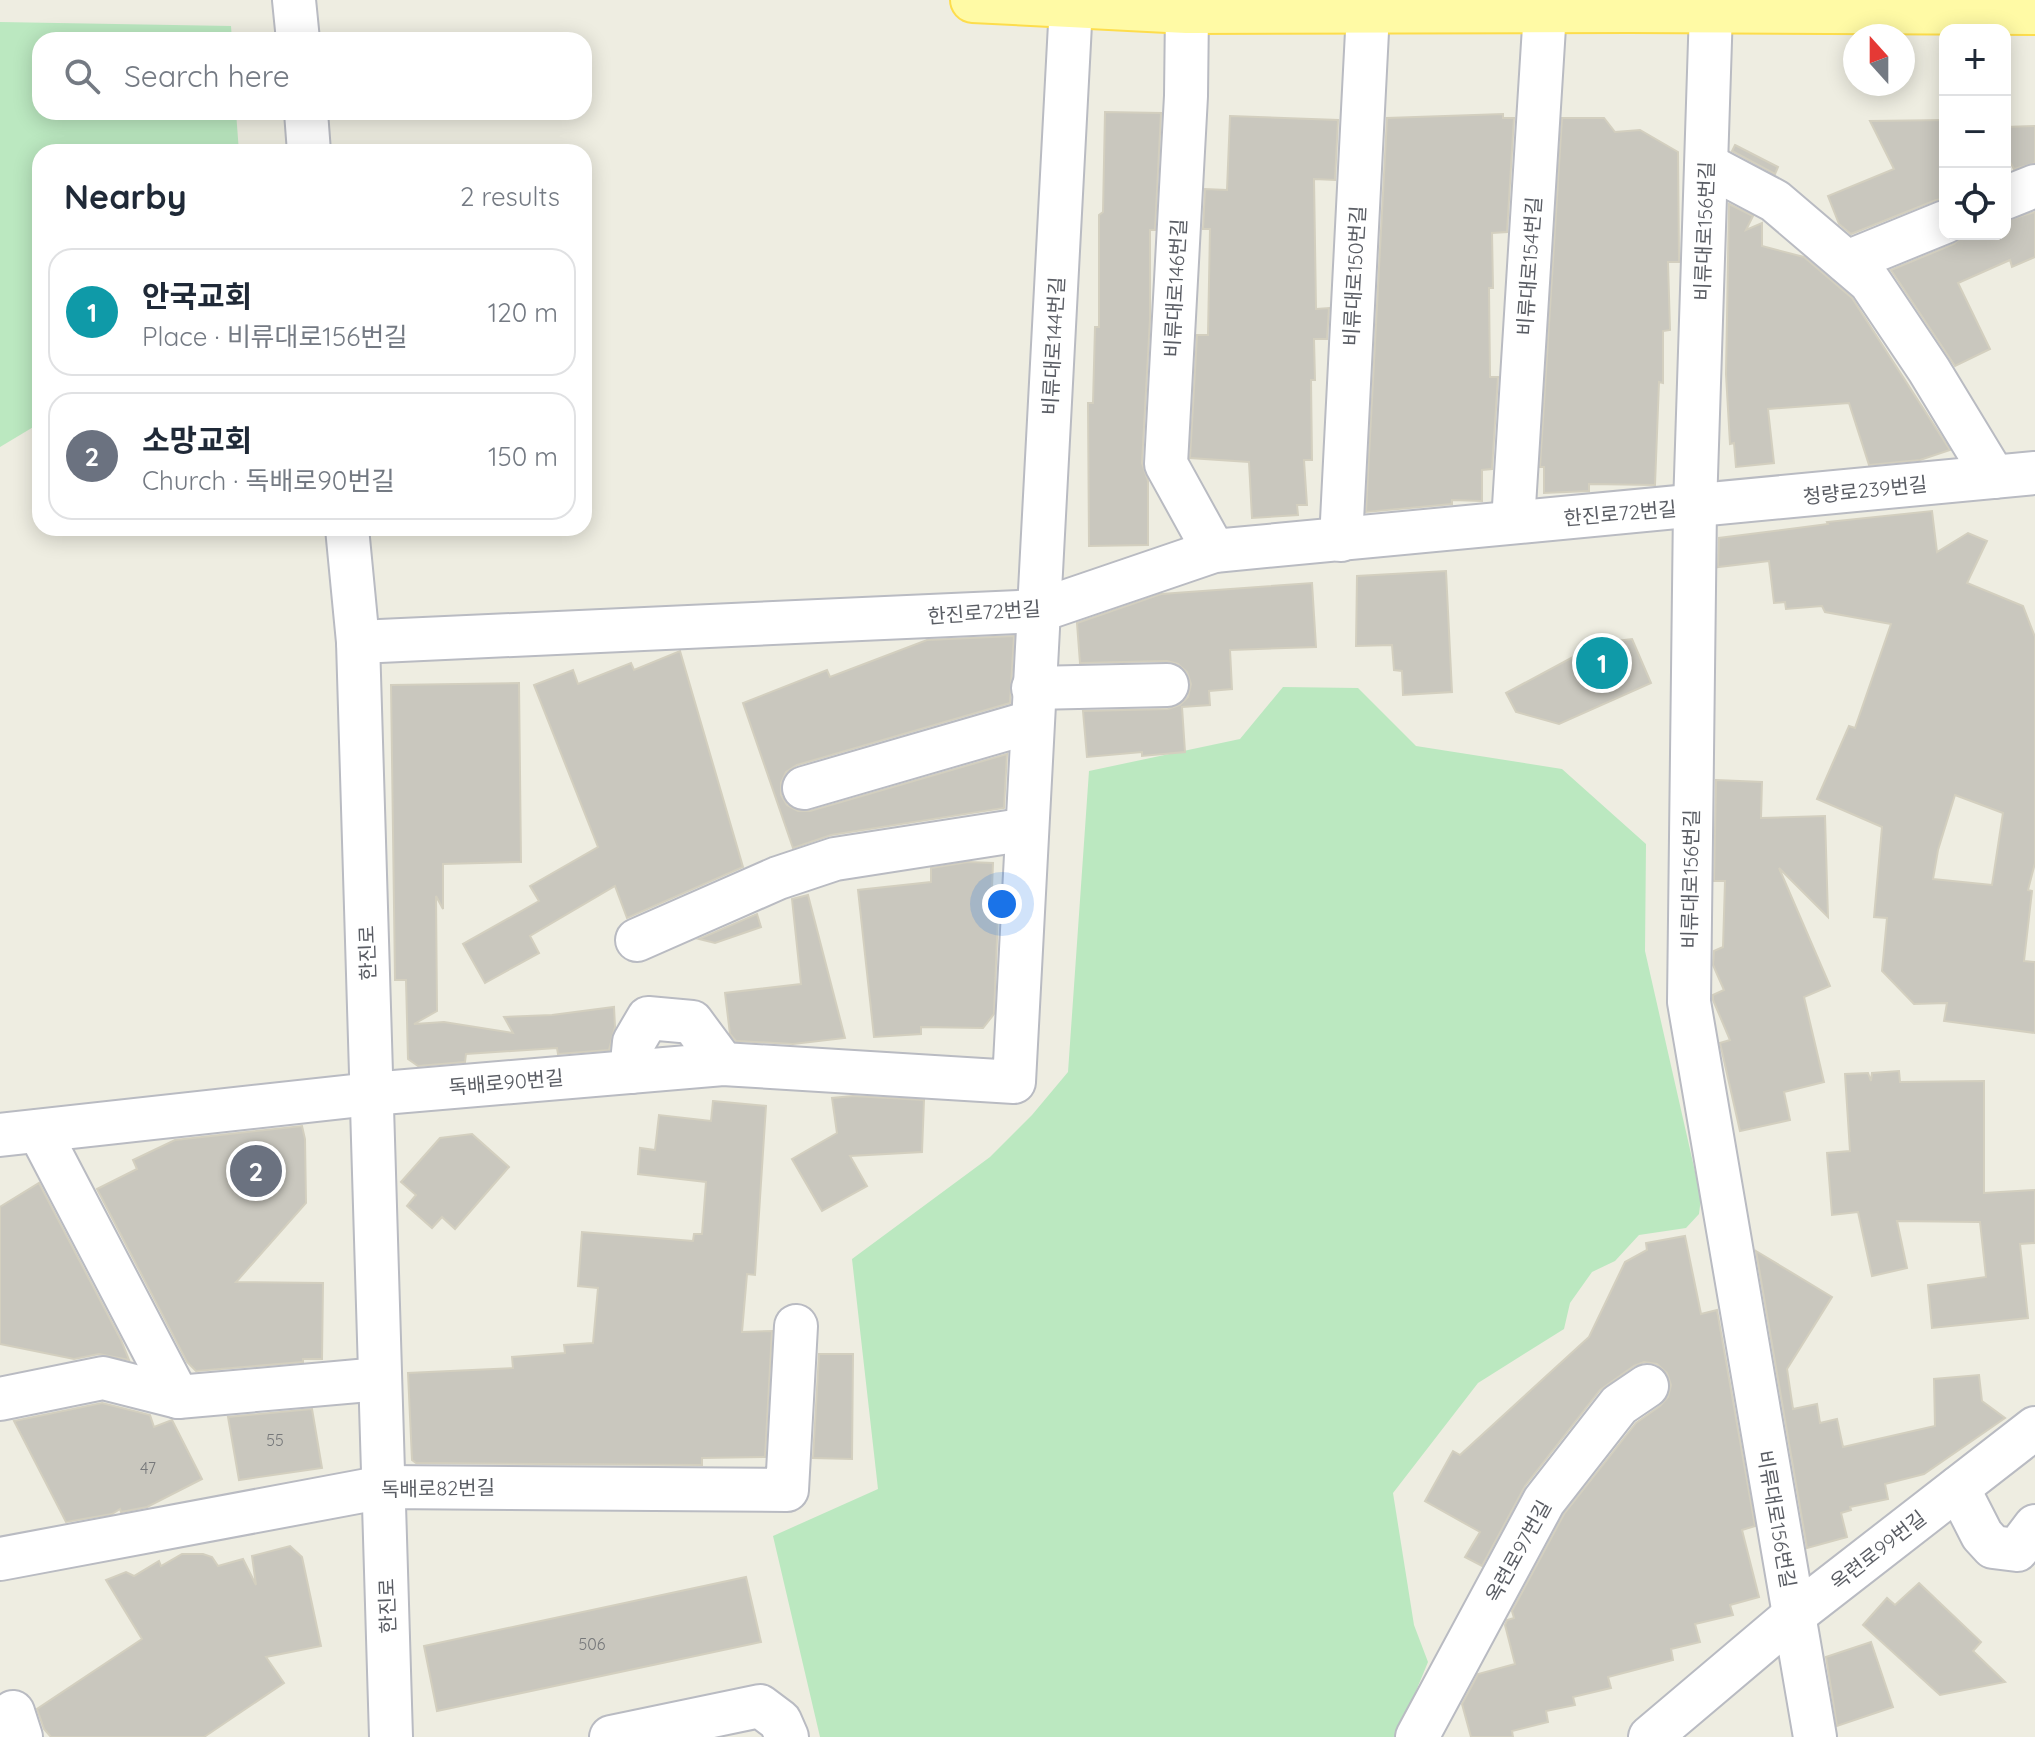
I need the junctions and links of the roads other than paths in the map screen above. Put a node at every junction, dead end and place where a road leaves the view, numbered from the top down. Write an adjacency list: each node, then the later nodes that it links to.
1 (294, 0): 10 (street)
2 (973, 0): 3 (main road)
3 (1071, 5): 6 (main road); 24 (street, 비류대로144번길)
4 (1624, 5): 5 (main road); 7 (main road)
5 (1711, 10): 9 (main road); 13 (street, 비류대로156번길)
6 (1187, 11): 8 (main road); 23 (street, 비류대로146번길)
7 (1545, 11): 8 (main road); 20 (street, 비류대로154번길)
8 (1368, 12): 22 (street, 비류대로150번길)
9 (2035, 12)
10 (297, 32)
11 (307, 120): 12 (street)
12 (308, 144)
13 (1707, 165): 17 (street, 청량로239번길); 19 (street, 비류대로156번길)
14 (2035, 186): 15 (street)
15 (2011, 196)
16 (1939, 224): 17 (street)
17 (1847, 262): 18 (street, 청량로239번길)
18 (2017, 472): 19 (street, 청량로239번길)
19 (1695, 507): 20 (street, 한진로72번길); 44 (street, 비류대로156번길)
20 (1513, 522): 22 (street, 한진로72번길)
21 (348, 536): 25 (street, 한진로)
22 (1341, 540): 23 (street, 한진로72번길)
23 (1214, 551): 24 (street, 한진로72번길)
24 (1038, 611): 25 (street, 한진로72번길); 27 (street, 비류대로144번길)
25 (358, 642): 32 (street, 한진로)
26 (1167, 685): 27 (street)
27 (1032, 705): 28 (street); 29 (street, 비류대로144번길)
28 (804, 788)
29 (1027, 829): 30 (street); 31 (street, 비류대로144번길)
30 (637, 940)
31 (1014, 1082): 32 (street, 독배로90번길)
32 (371, 1094): 33 (street, 독배로90번길); 35 (street, 한진로)
33 (20, 1133): 37 (street)
34 (796, 1326): 40 (street, 독배로82번길)
35 (380, 1379): 37 (street); 40 (street, 한진로)
36 (1647, 1386): 49 (street, 옥련로97번길)
37 (178, 1397): 38 (street)
38 (0, 1399)
39 (2035, 1428): 41 (street, 옥련로99번길)
40 (384, 1487): 43 (street, 독배로82번길); 46 (street, 한진로)
41 (1958, 1488): 42 (street); 44 (street, 옥련로99번길)
42 (2035, 1526)
43 (0, 1559)
44 (1793, 1616): 50 (street, 옥련로99번길); 51 (street, 비류대로156번길)
45 (724, 1728): 47 (street); 48 (street)
46 (391, 1737)
47 (611, 1737)
48 (787, 1737)
49 (1417, 1737)
50 (1650, 1737)
51 (1815, 1737)

